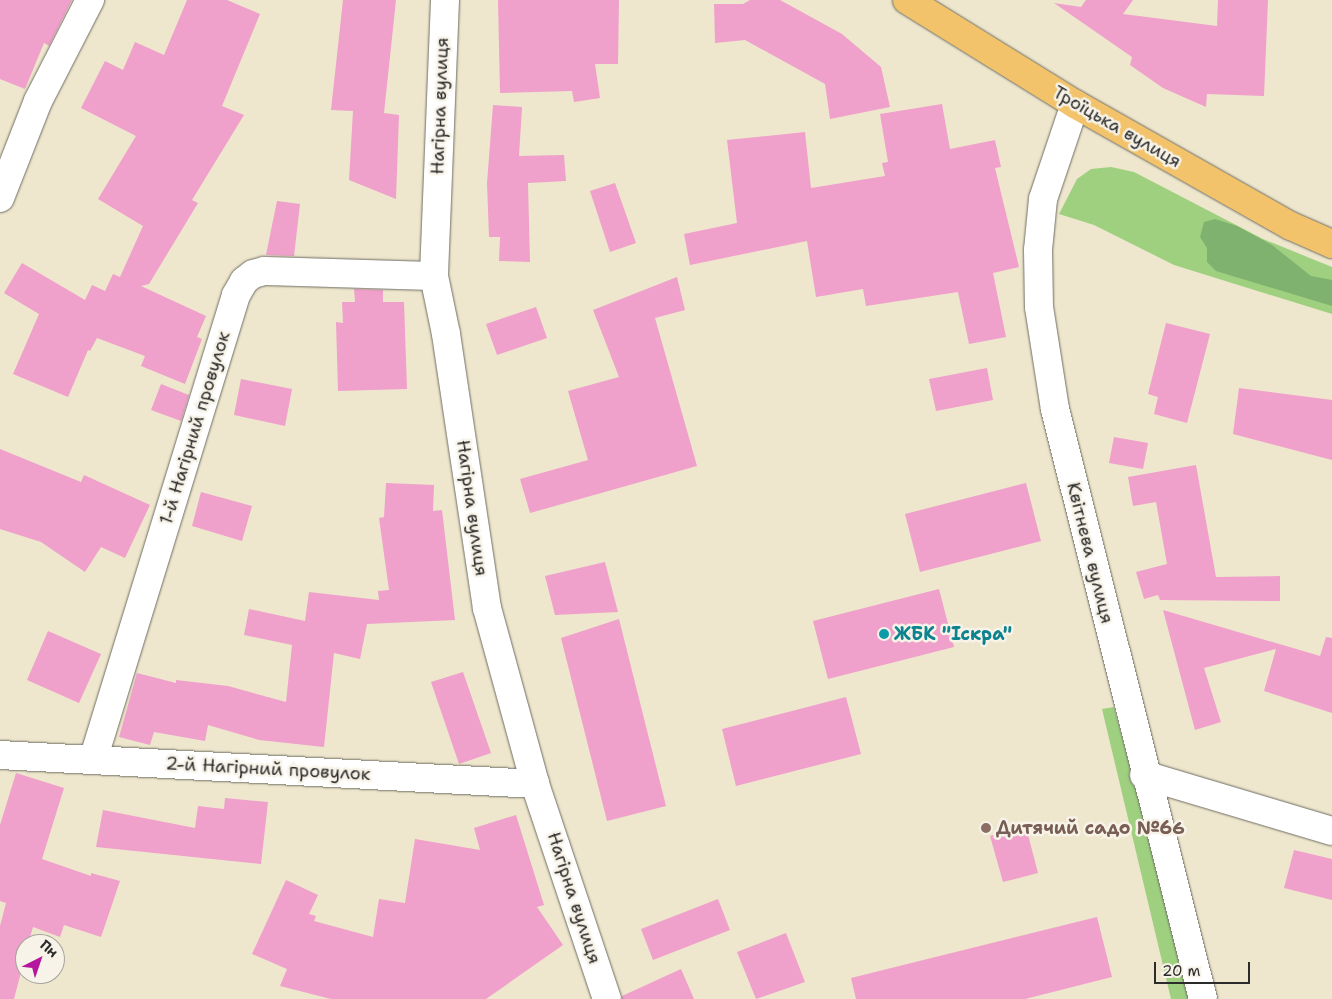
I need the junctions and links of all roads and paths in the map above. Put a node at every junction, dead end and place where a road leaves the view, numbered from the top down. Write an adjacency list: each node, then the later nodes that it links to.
1 (90, 0): 5 (street)
2 (445, 0): 7 (street, Нагірна вулиця)
3 (907, 0): 4 (main road, Троїцька вулиця)
4 (1075, 104): 6 (main road, Троїцька вулиця); 10 (street, Квітнева вулиця)
5 (0, 198)
6 (1332, 244)
7 (434, 276): 9 (street, 1-й Нагірний провулок); 11 (street, Нагірна вулиця)
8 (0, 756): 9 (street, 2-й Нагірний провулок)
9 (93, 760): 11 (street, 2-й Нагірний провулок)
10 (1144, 775): 12 (street); 14 (street, Квітнева вулиця)
11 (535, 784): 13 (street, Нагірна вулиця)
12 (1332, 831)
13 (607, 999)
14 (1203, 999)

